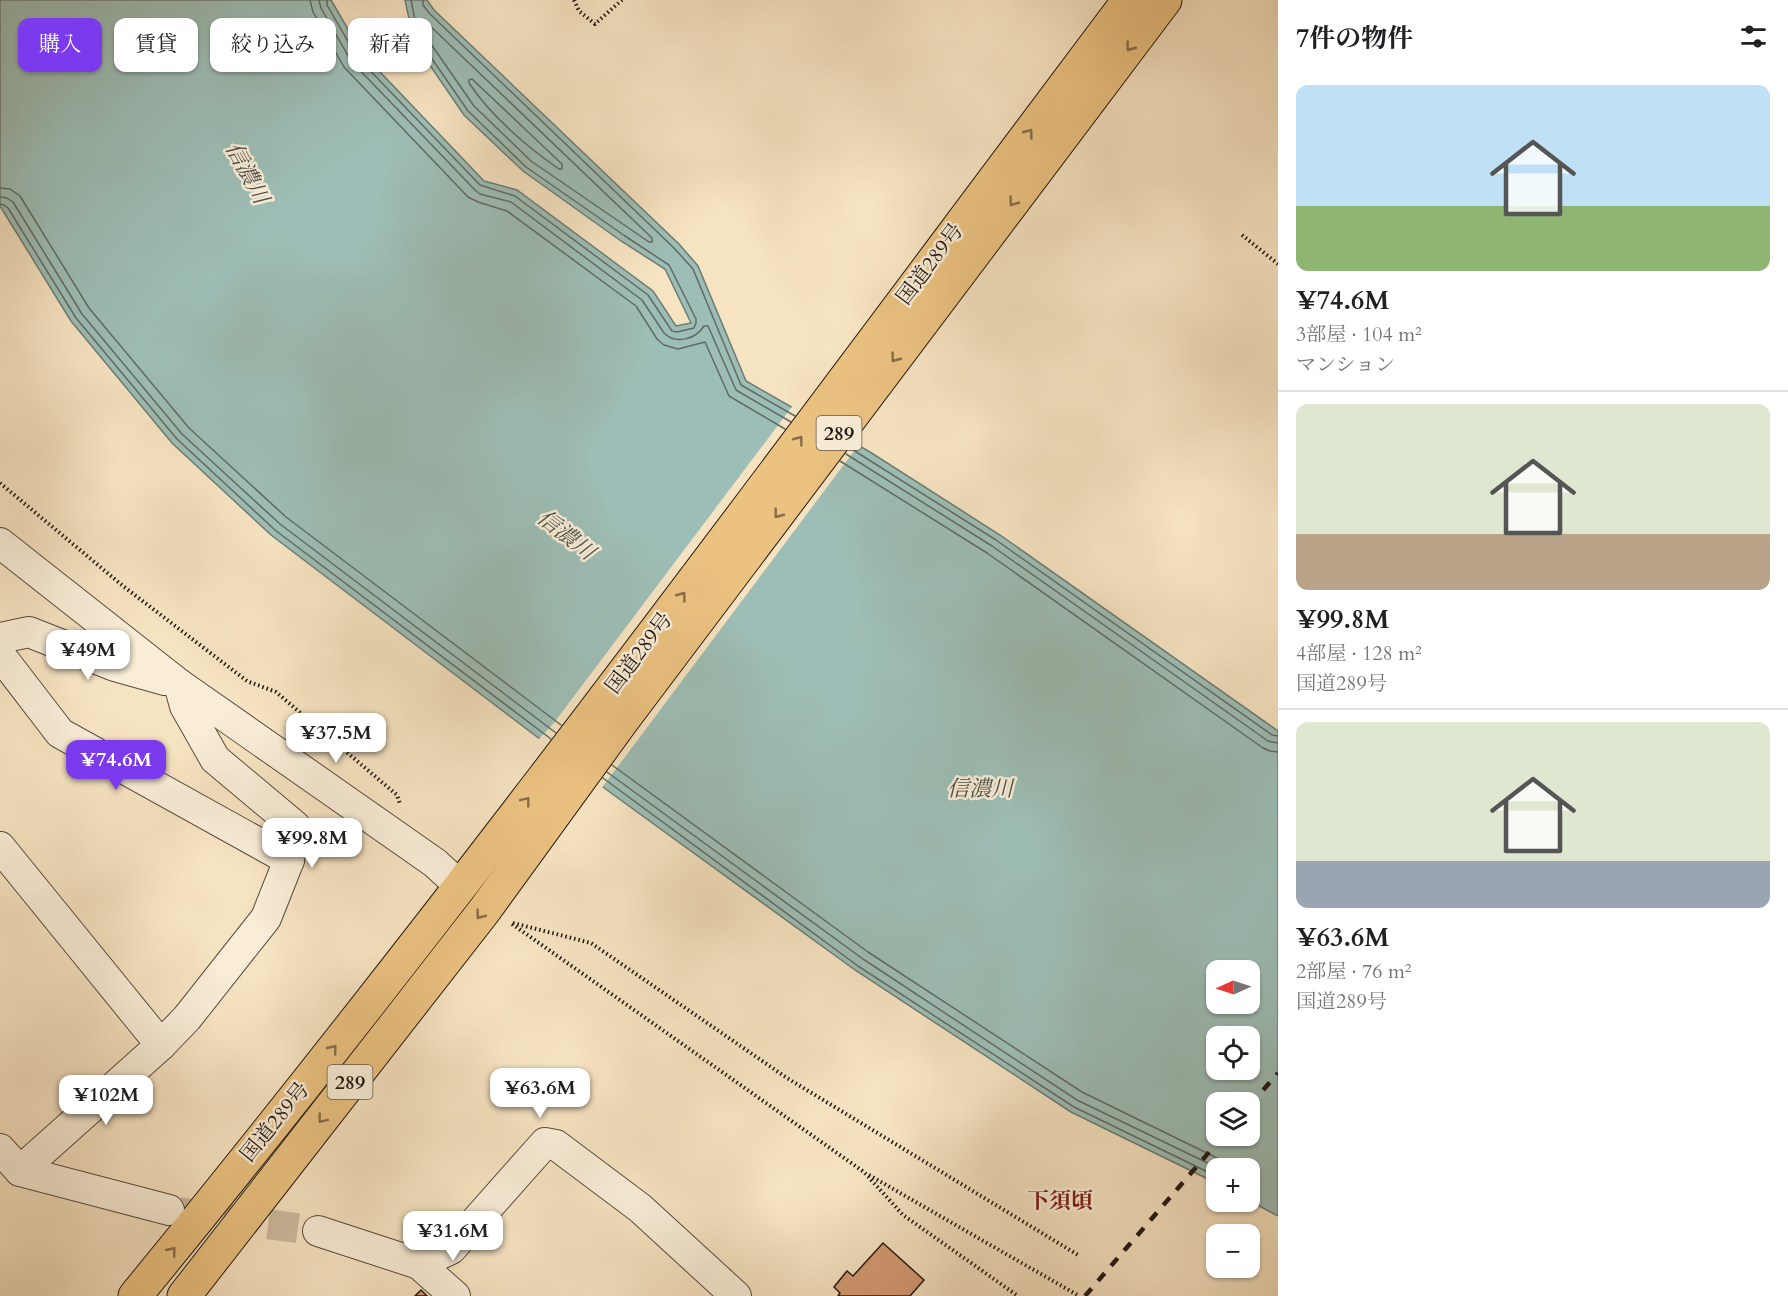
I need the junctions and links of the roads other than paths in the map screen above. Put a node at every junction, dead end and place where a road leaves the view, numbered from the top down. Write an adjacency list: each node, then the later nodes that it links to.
1 (1129, 0): 9 (highway, 国道289号 / 289, one-way to 1)
2 (1165, 0): 17 (highway, 国道289号 / 289, one-way to 17)
3 (0, 543): 6 (street)
4 (0, 638): 6 (street)
5 (0, 655): 8 (street)
6 (179, 684): 8 (street); 9 (street)
7 (0, 847): 10 (street)
8 (289, 860): 10 (street)
9 (460, 886): 16 (highway, 国道289号 / 289, one-way to 9)
10 (161, 1045): 12 (street)
11 (0, 1149): 12 (street)
12 (20, 1171): 13 (street)
13 (169, 1210)
14 (318, 1231): 15 (street)
15 (419, 1264): 18 (street); 19 (street)
16 (135, 1296)
17 (184, 1296)
18 (455, 1296)
19 (736, 1296)

